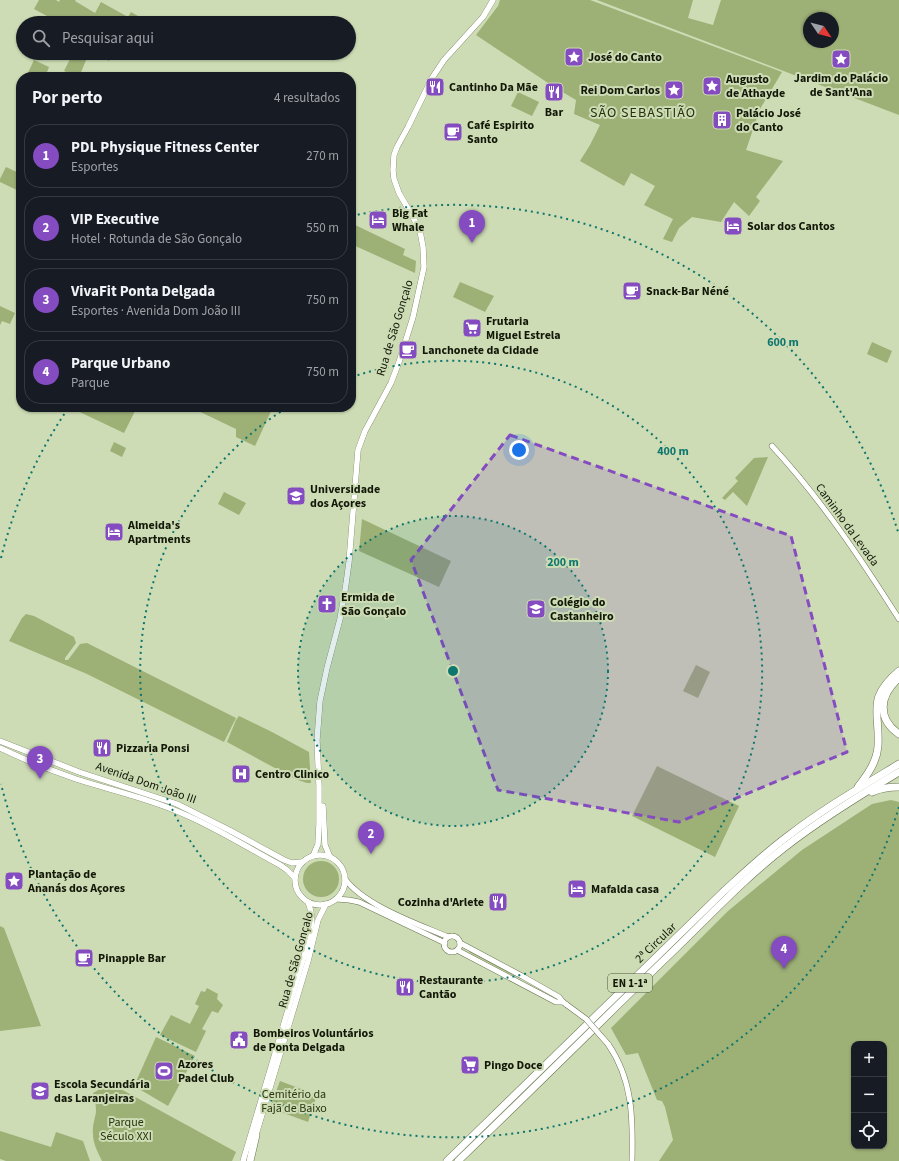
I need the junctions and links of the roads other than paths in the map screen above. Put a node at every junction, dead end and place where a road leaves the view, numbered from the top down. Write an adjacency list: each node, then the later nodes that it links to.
1 (493, 0): 11 (main road, Rua de São Gonçalo)
2 (772, 446): 3 (street, Caminho da Levada)
3 (899, 619)
4 (899, 671): 13 (highway)
5 (898, 679): 6 (highway)
6 (899, 734)
7 (0, 741): 16 (main road, Avenida Dom João III)
8 (0, 748): 17 (main road, Avenida Dom João III)
9 (899, 764): 13 (highway, 2ª Circular / EN 1-1ª)
10 (899, 772): 13 (highway, 2ª Circular / EN 1-1ª)
11 (319, 786): 14 (main road, Rua de São Gonçalo); 15 (main road, Rua de São Gonçalo)
12 (899, 786): 13 (highway)
13 (856, 794): 28 (highway, 2ª Circular / EN 1-1ª)
14 (313, 856): 15 (main road); 16 (main road)
15 (330, 857): 18 (main road)
16 (302, 862): 17 (main road)
17 (295, 878): 20 (main road)
18 (345, 879): 19 (main road); 22 (street)
19 (336, 900): 21 (main road); 24 (street)
20 (308, 902): 21 (main road); 29 (main road, Rua de São Gonçalo)
21 (326, 904): 27 (main road, Rua de São Gonçalo)
22 (448, 937): 23 (street); 24 (street)
23 (460, 943): 25 (street); 26 (street)
24 (445, 944): 25 (street)
25 (457, 950): 26 (street)
26 (565, 1003): 33 (street, bridge)
27 (256, 1134): 30 (highway)
28 (463, 1151): 31 (highway, 2ª Circular / EN 1-1ª); 32 (highway, 2ª Circular / EN 1-1ª)
29 (243, 1161)
30 (249, 1161)
31 (448, 1161)
32 (458, 1161)
33 (632, 1161)

